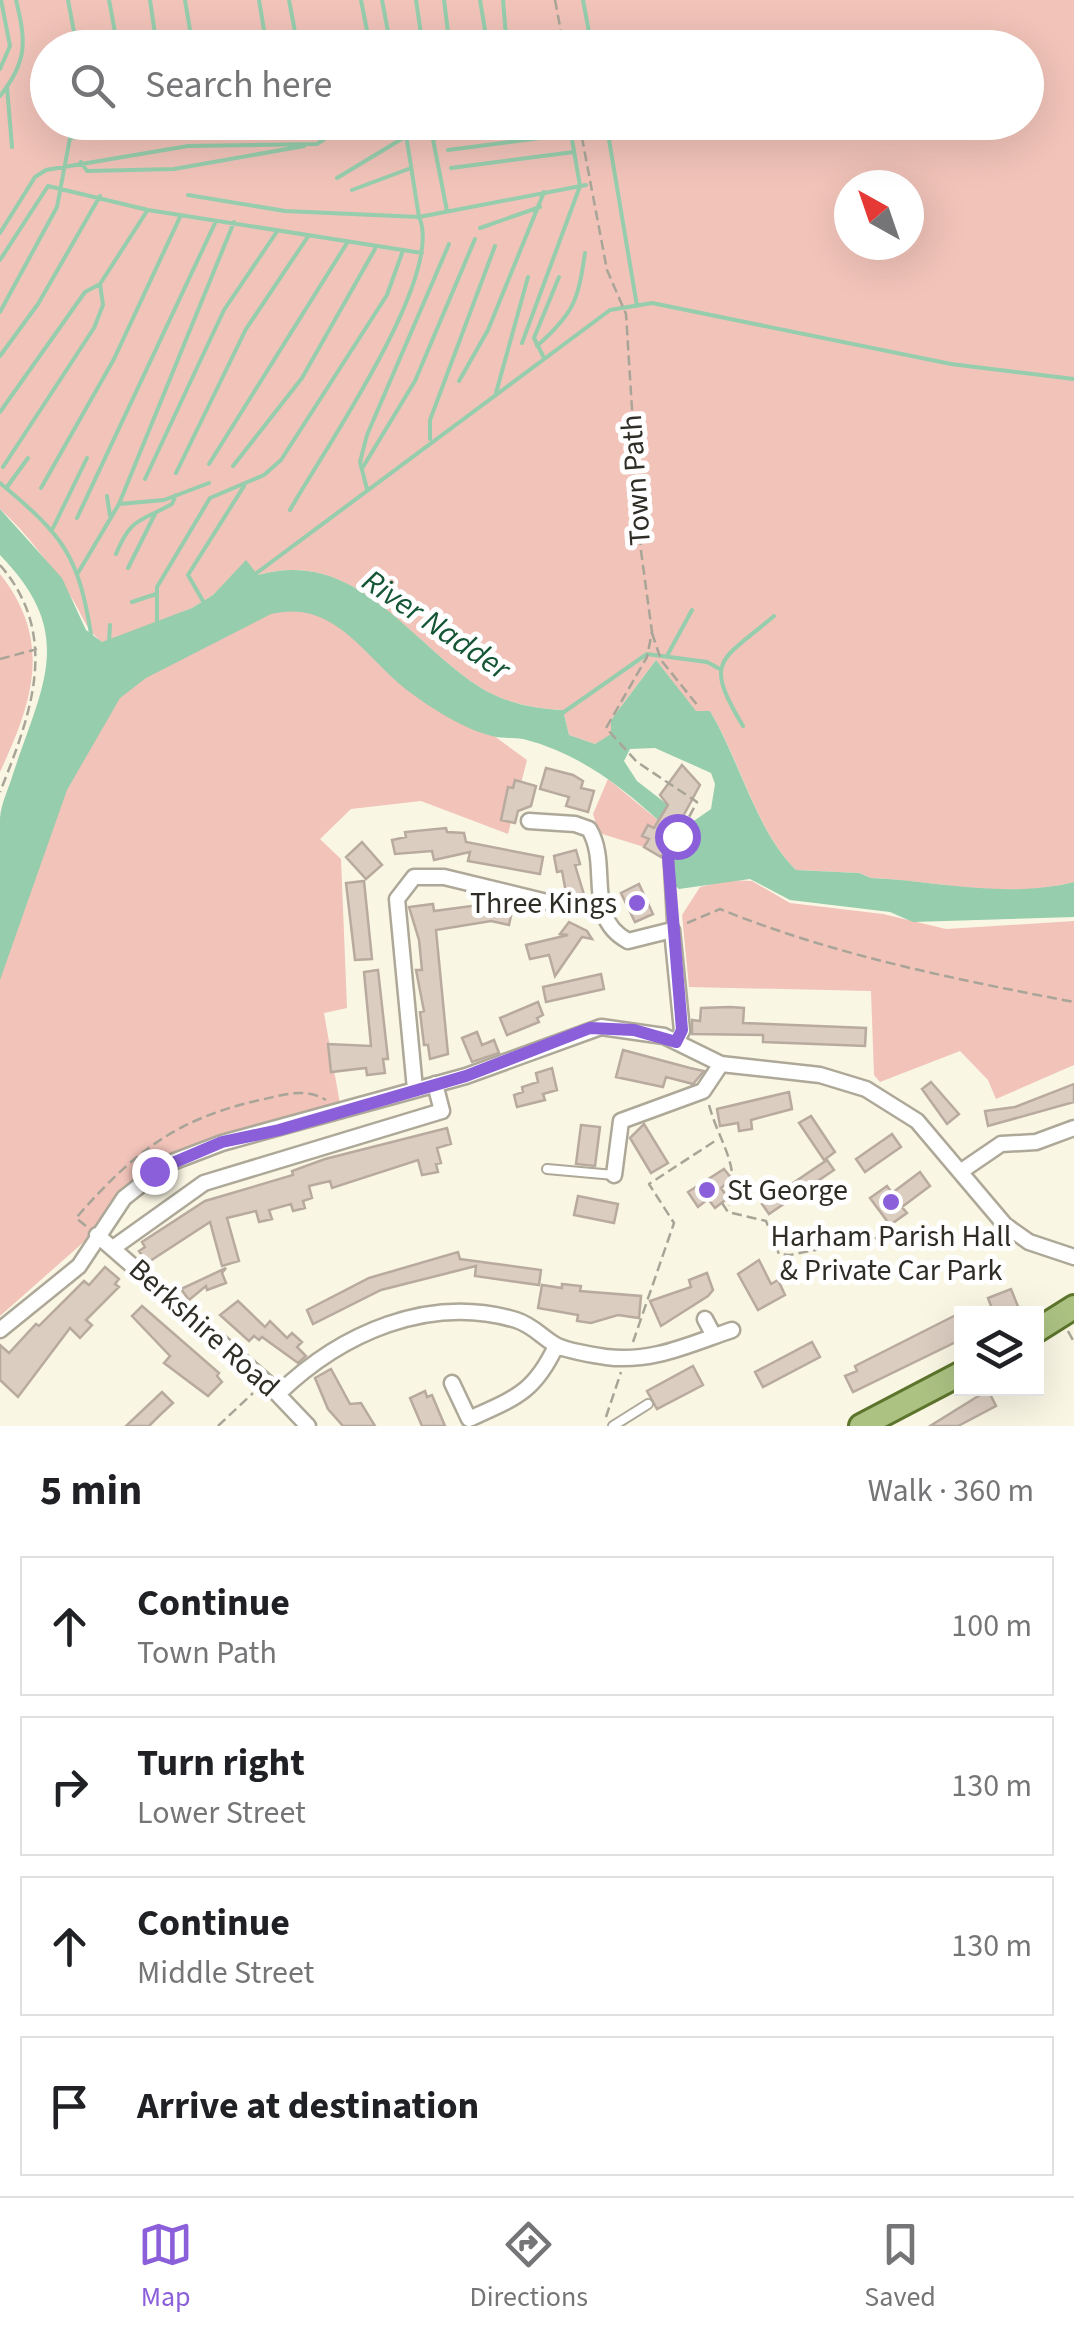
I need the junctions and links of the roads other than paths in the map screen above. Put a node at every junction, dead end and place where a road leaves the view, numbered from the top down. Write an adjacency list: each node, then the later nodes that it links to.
1 (528, 822): 4 (street)
2 (668, 857): 4 (lane)
3 (555, 904): 8 (street)
4 (672, 930): 5 (street)
5 (676, 1042): 6 (street); 7 (street)
6 (721, 1064): 11 (street); 12 (street)
7 (435, 1084): 8 (street); 14 (street)
8 (415, 1089): 13 (street)
9 (1074, 1128): 11 (street)
10 (547, 1169): 12 (lane)
11 (960, 1172): 15 (street)
12 (614, 1175)
13 (97, 1235): 14 (street, Berkshire Road); 18 (street)
14 (113, 1248): 25 (street, Berkshire Road)
15 (1074, 1257)
16 (705, 1319): 21 (street)
17 (1072, 1324): 20 (main road)
18 (0, 1330)
19 (732, 1330): 21 (street)
20 (1044, 1332)
21 (714, 1336): 22 (street)
22 (556, 1346): 25 (street); 27 (street)
23 (954, 1377): 30 (main road)
24 (452, 1383): 27 (street)
25 (278, 1394): 28 (street, Berkshire Road)
26 (648, 1404): 29 (lane)
27 (471, 1422)
28 (308, 1426)
29 (614, 1426)
30 (861, 1426)

